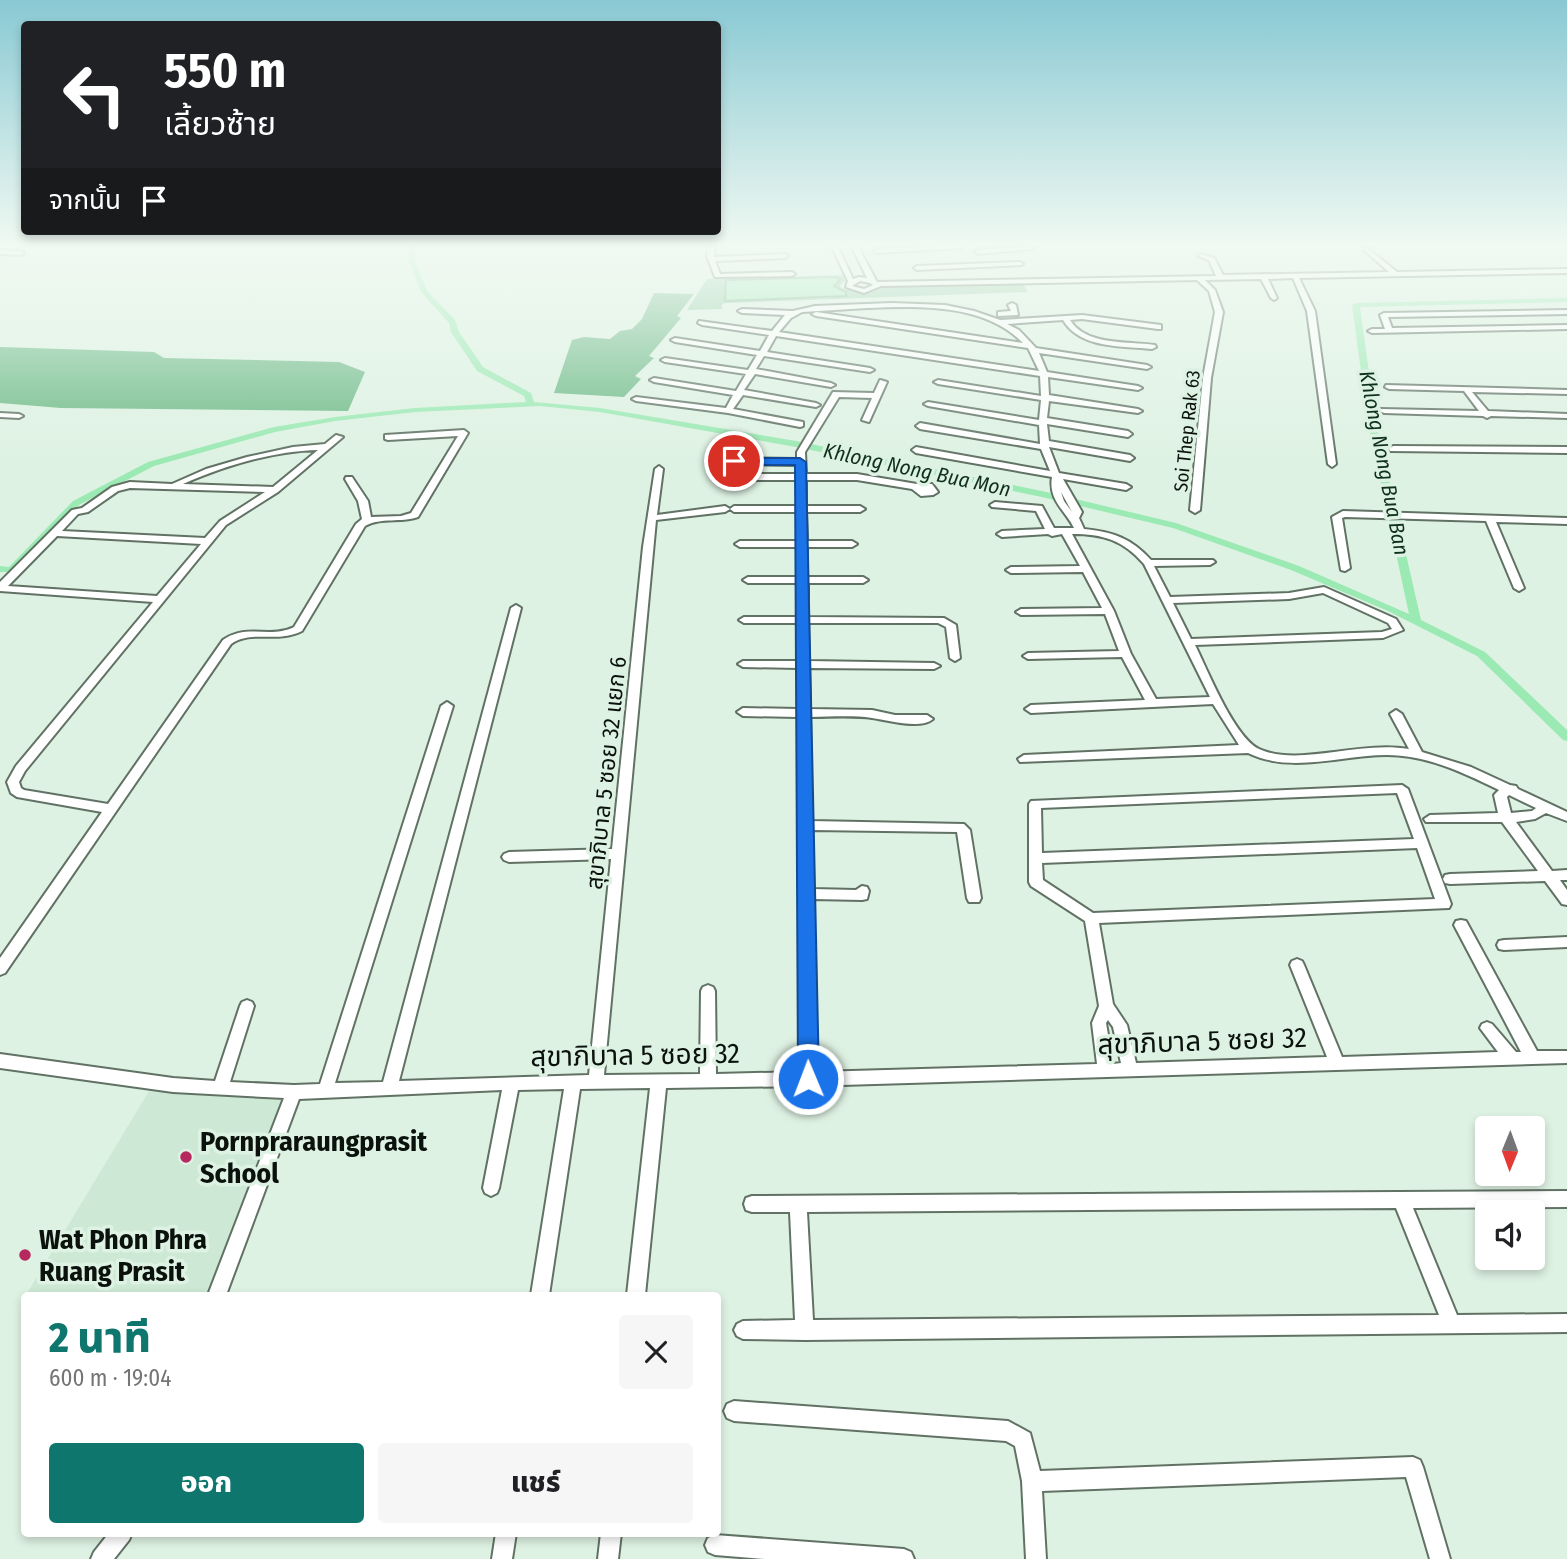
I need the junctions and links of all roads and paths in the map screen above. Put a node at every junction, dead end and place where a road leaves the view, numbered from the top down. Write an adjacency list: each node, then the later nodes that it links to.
1 (790, 316): 18 (street)
2 (822, 316): 21 (street)
3 (979, 316): 9 (street)
4 (993, 316): 9 (street)
5 (1218, 316): 79 (street, Soi Thep Rak 63)
6 (1312, 316): 64 (street)
7 (1384, 316): 16 (street)
8 (1471, 316): 15 (street)
9 (983, 317): 11 (street)
10 (1065, 317): 11 (street); 13 (street); 20 (street)
11 (997, 322): 21 (street)
12 (702, 323): 18 (street)
13 (1158, 327)
14 (1567, 327): 15 (street)
15 (1484, 329): 16 (street)
16 (1389, 330): 17 (street)
17 (1372, 331)
18 (775, 334): 22 (street); 27 (street)
19 (674, 340): 22 (street)
20 (1152, 347)
21 (1032, 348): 24 (street); 27 (street)
22 (764, 353): 25 (street); 26 (street)
23 (665, 360): 26 (street)
24 (1147, 367)
25 (870, 370)
26 (753, 372): 31 (street); 36 (street)
27 (1045, 374): 33 (street); 38 (street)
28 (654, 380): 36 (street)
29 (883, 382): 37 (street)
30 (938, 382): 38 (street)
31 (831, 385)
32 (1389, 387): 34 (street)
33 (1138, 388)
34 (1466, 389): 35 (street); 47 (street)
35 (1567, 392)
36 (740, 393): 41 (street); 42 (street)
37 (877, 397): 49 (street); 61 (street)
38 (1047, 398): 43 (street); 50 (street)
39 (636, 399): 42 (street)
40 (928, 404): 50 (street)
41 (816, 405)
42 (728, 411): 51 (street)
43 (1138, 411)
44 (1384, 411): 47 (street)
45 (0, 415): 46 (street)
46 (19, 416)
47 (1487, 416): 48 (street)
48 (1567, 416)
49 (866, 420)
50 (1044, 421): 53 (street); 56 (street)
51 (800, 424)
52 (920, 426): 56 (street)
53 (1128, 434)
54 (339, 437): 57 (street)
55 (388, 438): 82 (street)
56 (1044, 445): 62 (street); 66 (street)
57 (327, 447): 70 (street); 73 (street)
58 (1393, 449): 60 (street)
59 (916, 450): 66 (street)
60 (1567, 450)
61 (804, 451): 63 (street); 68 (street)
62 (1130, 458)
63 (734, 461)
64 (1332, 464)
65 (659, 469): 80 (street, สุขาภิบาล 5 ซอย 32 แยก 6)
66 (1055, 476): 71 (street); 74 (street); 81 (street)
67 (733, 477): 68 (street)
68 (801, 477): 72 (street); 77 (street)
69 (348, 479): 82 (street)
70 (173, 486): 73 (street); 86 (street)
71 (1126, 486)
72 (918, 487)
73 (275, 490): 90 (street)
74 (1057, 494): 81 (street)
75 (995, 505): 87 (street)
76 (729, 509): 77 (street); 80 (street)
77 (802, 509): 78 (street); 92 (street)
78 (860, 509)
79 (1195, 510)
80 (653, 518): 136 (street, สุขาภิบาล 5 ซอย 32 แยก 6)
81 (1074, 518): 85 (street)
82 (367, 520): 130 (street)
83 (1491, 521): 84 (street); 96 (street); 102 (street)
84 (1567, 521)
85 (1081, 532): 88 (street); 95 (street)
86 (55, 533): 90 (street); 103 (street)
87 (1052, 533): 88 (street); 89 (street)
88 (1066, 533): 97 (street)
89 (1002, 534)
90 (207, 541): 103 (street)
91 (740, 544): 92 (street)
92 (802, 544): 93 (street); 100 (street)
93 (852, 544)
94 (1209, 562): 95 (street)
95 (1148, 563): 104 (street)
96 (1345, 568)
97 (1084, 569): 98 (street); 106 (street)
98 (1011, 570)
99 (748, 580): 100 (street)
100 (803, 580): 101 (street); 109 (street)
101 (863, 580)
102 (1519, 588)
103 (160, 599): 130 (street)
104 (1167, 600): 110 (street); 110 (street)
105 (516, 608): 170 (street)
106 (1109, 611): 107 (street); 111 (street)
107 (1021, 612)
108 (744, 620): 109 (street)
109 (804, 620): 113 (street); 115 (street)
110 (1189, 642): 117 (street)
111 (1126, 654): 112 (street); 118 (street)
112 (1028, 656)
113 (955, 658)
114 (743, 664): 115 (street)
115 (804, 664): 116 (street); 122 (street)
116 (934, 666)
117 (1216, 700): 118 (street); 125 (street)
118 (1152, 703): 120 (street)
119 (447, 706): 172 (street)
120 (1031, 709)
121 (743, 712): 122 (street)
122 (805, 713): 124 (street); 134 (street)
123 (1396, 714): 126 (street)
124 (927, 719)
125 (1249, 748): 126 (street); 127 (street)
126 (1418, 755): 128 (street)
127 (1024, 759)
128 (1512, 789): 129 (street); 132 (street)
129 (1545, 808): 131 (street); 132 (street)
130 (110, 809): 151 (street)
131 (1567, 817)
132 (1506, 818): 133 (street); 140 (street)
133 (1430, 819)
134 (806, 825): 143 (street); 144 (street)
135 (1422, 843): 138 (street); 138 (street); 146 (street)
136 (619, 855): 137 (street); 165 (street, สุขาภิบาล 5 ซอย 32 แยก 6)
137 (509, 857)
138 (1036, 858): 146 (street)
139 (1567, 874): 140 (street)
140 (1549, 875): 141 (street); 145 (street)
141 (1450, 879)
142 (862, 891): 143 (street)
143 (806, 894): 163 (street)
144 (974, 898)
145 (1567, 901)
146 (1091, 918): 154 (street)
147 (1461, 925): 157 (street)
148 (1567, 942): 149 (street)
149 (1504, 945)
150 (1297, 965): 160 (street)
151 (0, 969)
152 (708, 991): 164 (street)
153 (247, 1006): 169 (street)
154 (1106, 1006): 161 (street); 162 (street)
155 (1487, 1028): 158 (street)
156 (1567, 1056): 157 (street, สุขาภิบาล 5 ซอย 32)
157 (1532, 1057): 158 (street, สุขาภิบาล 5 ซอย 32)
158 (1512, 1058): 160 (street, สุขาภิบาล 5 ซอย 32)
159 (0, 1061): 169 (street, สุขาภิบาล 5 ซอย 32)
160 (1337, 1063): 162 (street, สุขาภิบาล 5 ซอย 32)
161 (1106, 1070): 162 (street, สุขาภิบาล 5 ซอย 32); 163 (street, สุขาภิบาล 5 ซอย 32)
162 (1130, 1070)
163 (808, 1079): 164 (street, สุขาภิบาล 5 ซอย 32)
164 (708, 1080): 166 (street, สุขาภิบาล 5 ซอย 32)
165 (596, 1081): 166 (street, สุขาภิบาล 5 ซอย 32); 167 (street, สุขาภิบาล 5 ซอย 32)
166 (659, 1081): 180 (street)
167 (573, 1082): 168 (street, สุขาภิบาล 5 ซอย 32); 179 (street)
168 (511, 1083): 170 (street, สุขาภิบาล 5 ซอย 32); 173 (street)
169 (220, 1088): 171 (street, สุขาภิบาล 5 ซอย 32)
170 (389, 1089): 172 (street, สุขาภิบาล 5 ซอย 32)
171 (294, 1092): 172 (street, สุขาภิบาล 5 ซอย 32); 178 (street)
172 (326, 1092)
173 (491, 1188)
174 (1567, 1199): 175 (street)
175 (1402, 1200): 176 (street); 182 (street)
176 (798, 1204): 177 (street); 184 (street)
177 (752, 1205)
178 (219, 1292)
179 (540, 1292)
180 (636, 1292)
181 (1567, 1323): 182 (street)
182 (1452, 1324): 184 (street)
183 (743, 1330): 184 (street)
184 (805, 1332)
185 (734, 1412): 186 (street)
186 (1032, 1481): 195 (street); 196 (street)
187 (119, 1537): 191 (street)
188 (505, 1537): 192 (street)
189 (611, 1537): 193 (street)
190 (715, 1545): 194 (street)
191 (101, 1559)
192 (502, 1559)
193 (608, 1559)
194 (904, 1559)
195 (1036, 1559)
196 (1440, 1559)

